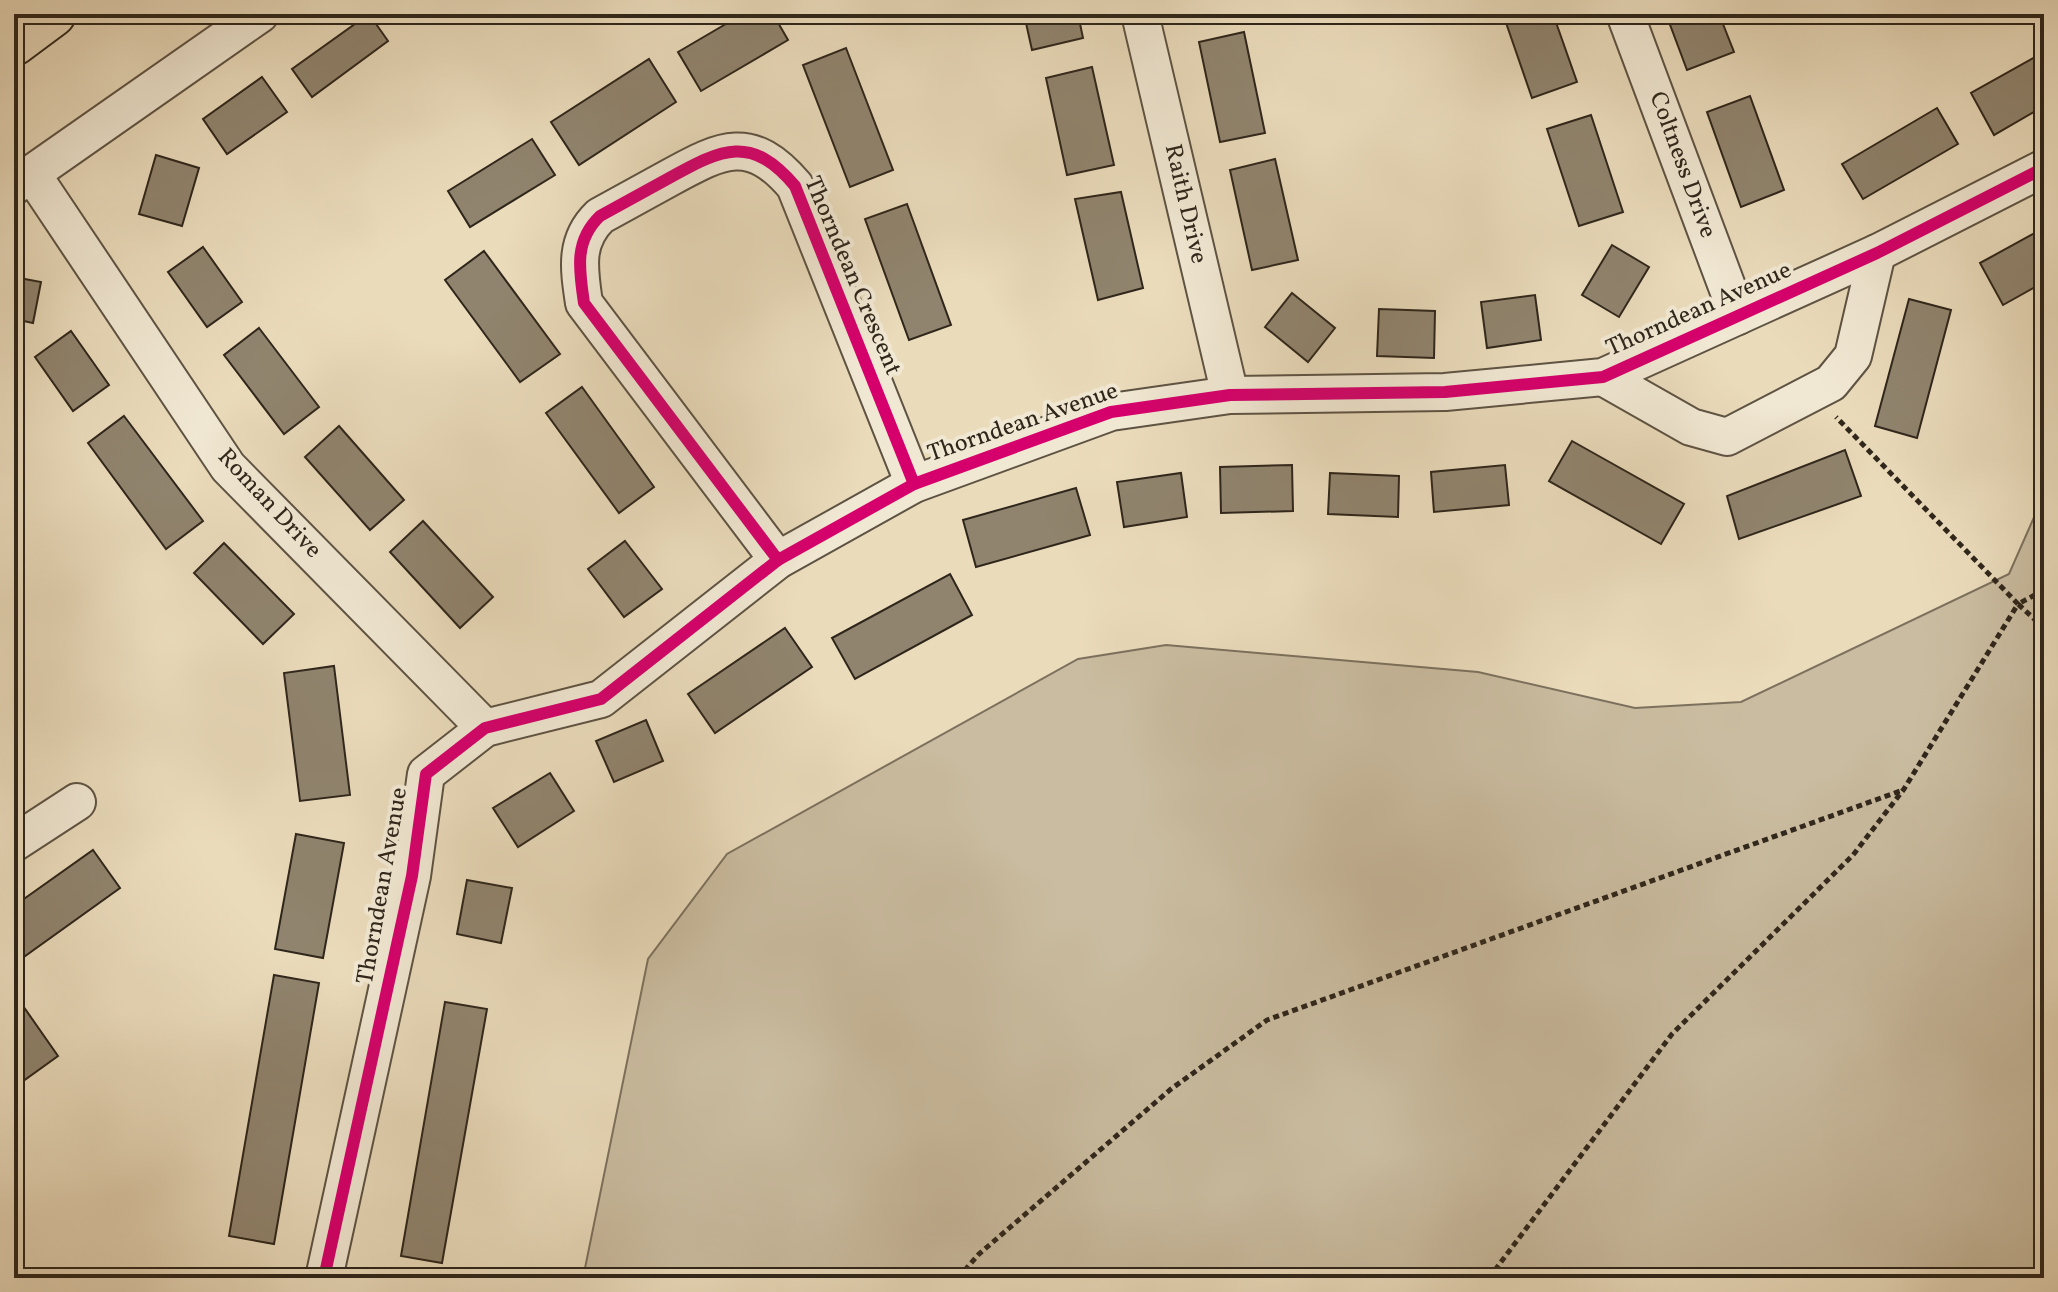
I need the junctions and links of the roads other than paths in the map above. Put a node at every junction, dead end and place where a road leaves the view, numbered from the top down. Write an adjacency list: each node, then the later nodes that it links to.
1 (53, 14): 5 (main road)
2 (260, 14): 7 (street)
3 (1140, 14): 11 (street, Raith Drive)
4 (1625, 14): 9 (street, Coltness Drive)
5 (14, 43)
6 (2044, 168): 8 (street, Thorndean Avenue)
7 (23, 180): 14 (street, Roman Drive)
8 (1877, 253): 9 (street, Thorndean Avenue); 10 (street, Thorndean Avenue)
9 (1738, 316): 10 (street, Thorndean Avenue)
10 (1603, 377): 11 (street, Thorndean Avenue)
11 (1230, 395): 12 (street, Thorndean Avenue)
12 (914, 484): 13 (street, Thorndean Avenue); 13 (street, Thorndean Crescent)
13 (778, 560): 14 (street, Thorndean Avenue)
14 (485, 728): 17 (street, Thorndean Avenue)
15 (77, 802): 16 (street)
16 (14, 843)
17 (324, 1278)

